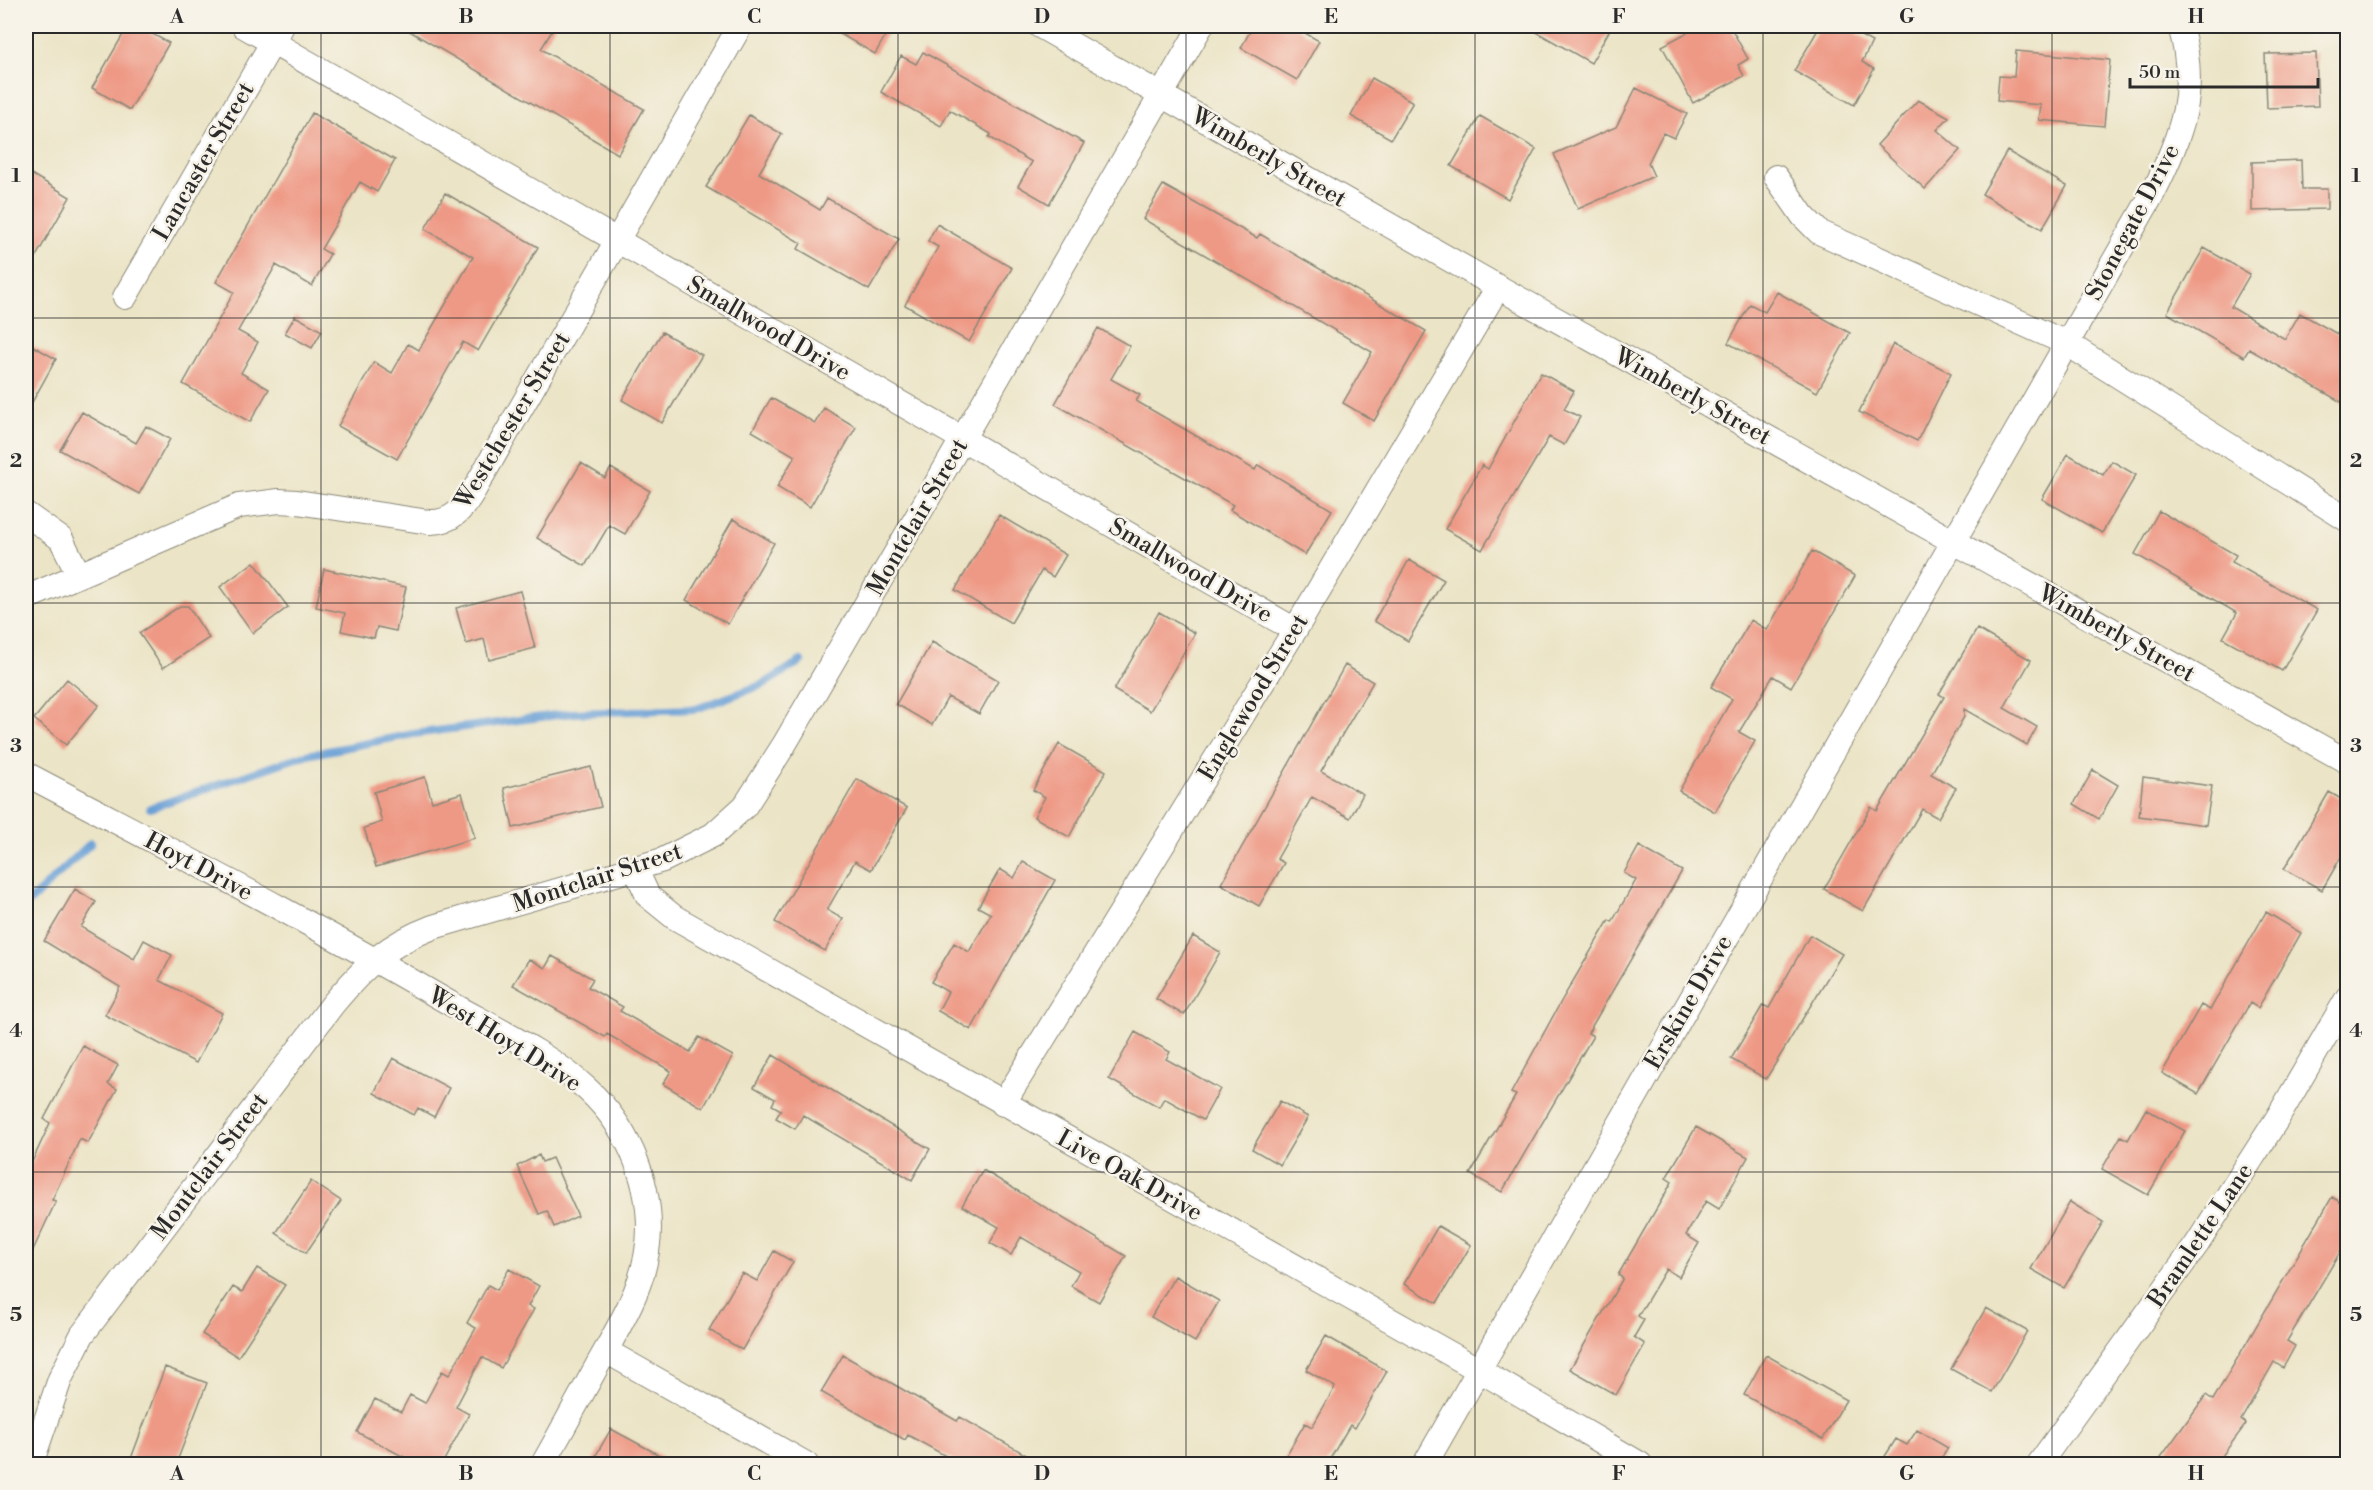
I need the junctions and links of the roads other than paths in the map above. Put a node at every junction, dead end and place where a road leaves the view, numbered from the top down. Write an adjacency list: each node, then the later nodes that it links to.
1 (244, 26): 6 (street, Smallwood Drive)
2 (740, 26): 9 (street, Westchester Street)
3 (1040, 26): 7 (street, Wimberly Street)
4 (1201, 26): 7 (street, Montclair Street)
5 (2180, 26): 12 (street, Stonegate Drive)
6 (277, 34): 9 (street, Smallwood Drive); 11 (street, Lancaster Street)
7 (1161, 96): 10 (street, Wimberly Street); 13 (street, Montclair Street)
8 (1776, 177): 12 (street)
9 (617, 241): 13 (street, Smallwood Drive); 17 (street, Westchester Street)
10 (1498, 287): 16 (street, Wimberly Street); 19 (street, Englewood Street)
11 (125, 297)
12 (2066, 343): 15 (street); 16 (street, Stonegate Drive)
13 (963, 438): 19 (street, Smallwood Drive); 22 (street, Montclair Street)
14 (26, 514): 17 (street)
15 (2348, 520)
16 (1952, 540): 20 (street, Wimberly Street); 27 (street, Erskine Drive)
17 (79, 575): 18 (street, Westchester Street)
18 (26, 598)
19 (1294, 630): 25 (street, Englewood Street)
20 (2348, 762)
21 (26, 774): 23 (street, Hoyt Drive)
22 (636, 870): 23 (street, Montclair Street); 25 (street, Live Oak Drive)
23 (374, 959): 26 (street, West Hoyt Drive); 28 (street, Montclair Street)
24 (2348, 997): 33 (street, Bramlette Lane)
25 (1003, 1104): 27 (street, Live Oak Drive)
26 (606, 1351): 29 (street, West Hoyt Drive); 30 (street)
27 (1479, 1370): 31 (street, Erskine Drive); 32 (street, Live Oak Drive)
28 (31, 1464)
29 (543, 1464)
30 (806, 1464)
31 (1425, 1464)
32 (1640, 1464)
33 (2039, 1464)

